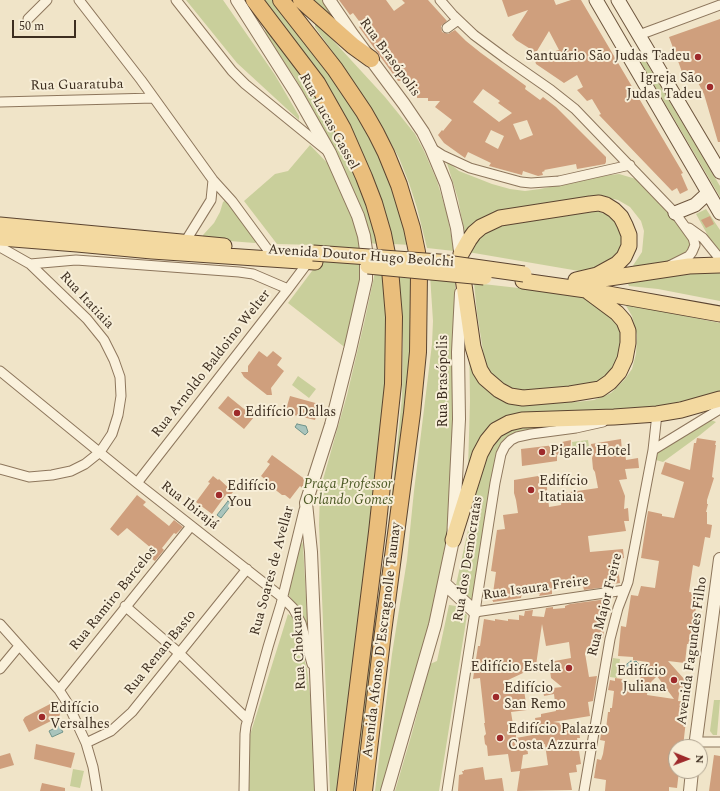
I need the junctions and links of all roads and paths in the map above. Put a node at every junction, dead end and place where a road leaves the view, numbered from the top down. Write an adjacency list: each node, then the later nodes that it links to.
1 (47, 0): 13 (street)
2 (79, 0): 19 (street)
3 (176, 0): 22 (street)
4 (237, 0): 22 (street, Rua Lucas Gassel)
5 (254, 0): 83 (highway, Avenida Afonso D'Escragnolle Taunay)
6 (281, 0): 84 (highway, Avenida Afonso D'Escragnolle Taunay)
7 (301, 0): 18 (highway)
8 (329, 0): 18 (street, Rua Brasópolis)
9 (440, 0): 14 (street)
10 (596, 0): 15 (main road)
11 (618, 0): 17 (main road)
12 (720, 5): 17 (street)
13 (28, 19)
14 (458, 20): 16 (street); 23 (street)
15 (611, 26): 17 (main road); 26 (main road)
16 (447, 28)
17 (639, 35): 24 (main road)
18 (371, 60): 21 (street, Rua Brasópolis)
19 (154, 98): 20 (street, Rua Guaratuba); 25 (street)
20 (0, 102)
21 (431, 148): 23 (street); 37 (street, Rua Brasópolis)
22 (330, 153): 43 (street, Rua Lucas Gassel)
23 (630, 165): 27 (street)
24 (719, 167)
25 (213, 180): 32 (street); 36 (street)
26 (708, 193): 27 (main road); 28 (main road)
27 (675, 213): 30 (street)
28 (720, 213)
29 (0, 225): 32 (main road, Avenida Doutor Hugo Beolchi)
30 (686, 226): 39 (street); 45 (street)
31 (0, 238): 33 (main road, Avenida Doutor Hugo Beolchi)
32 (185, 242): 35 (main road); 36 (main road, Avenida Doutor Hugo Beolchi)
33 (77, 244): 35 (main road, Avenida Doutor Hugo Beolchi); 40 (street)
34 (0, 247): 41 (street, Rua Itatiaia)
35 (134, 249): 38 (main road, Avenida Doutor Hugo Beolchi)
36 (268, 250): 38 (main road, Avenida Doutor Hugo Beolchi)
37 (461, 254): 44 (street, Rua Brasópolis); 46 (main road)
38 (312, 259): 46 (main road, Avenida Doutor Hugo Beolchi, bridge); 47 (street, Rua Arnoldo Baldoino Welter)
39 (720, 259)
40 (76, 260): 41 (street, Avenida Doutor Hugo Beolchi); 47 (street, Avenida Doutor Hugo Beolchi)
41 (30, 264): 55 (street, Rua Itatiaia)
42 (720, 265): 45 (main road, Avenida Doutor Hugo Beolchi)
43 (367, 268): 58 (street, Rua Soares de Avellar)
44 (462, 271): 46 (main road); 60 (street, Rua Brasópolis)
45 (656, 271): 46 (main road, Avenida Doutor Hugo Beolchi)
46 (581, 285): 48 (main road, Avenida Doutor Hugo Beolchi)
47 (288, 289): 57 (street, Rua Arnoldo Baldoino Welter)
48 (720, 314)
49 (0, 371): 55 (street, Rua Ibirajá)
50 (720, 399): 52 (main road)
51 (720, 409): 54 (street)
52 (657, 414): 53 (main road); 54 (street, Rua Major Freire)
53 (614, 418): 60 (main road); 67 (street, Rua dos Democratas)
54 (652, 450): 64 (street, Rua Major Freire)
55 (100, 452): 56 (street, Rua Itatiaia); 57 (street, Rua Ibirajá)
56 (0, 469)
57 (137, 483): 59 (street, Rua Ibirajá)
58 (306, 503): 65 (street, Rua Soares de Avellar); 73 (street, Rua Chokuan)
59 (191, 526): 62 (street, Rua Ibirajá); 66 (street, Rua Ramiro Barcelos)
60 (453, 540): 63 (street, Rua Brasópolis)
61 (720, 558): 75 (street, Avenida Fagundes Filho)
62 (247, 569): 65 (street, Rua Ibirajá); 70 (street, Rua Renan Basto)
63 (444, 583): 67 (street); 85 (street, Rua Brasópolis)
64 (625, 590): 67 (street, Rua Isaura Freire); 87 (street, Rua Major Freire)
65 (283, 598): 73 (street, Rua Ibirajá); 74 (street, Rua Soares de Avellar)
66 (125, 606): 70 (street); 72 (street, Rua Ramiro Barcelos)
67 (475, 612): 86 (street, Rua dos Democratas)
68 (0, 624): 69 (street)
69 (19, 646): 71 (street); 72 (street)
70 (179, 653): 74 (street); 77 (street, Rua Renan Basto)
71 (0, 669)
72 (59, 690): 77 (street)
73 (318, 693): 82 (street, Rua Chokuan)
74 (248, 720): 81 (street, Rua Soares de Avellar)
75 (696, 739)
76 (720, 742): 78 (street)
77 (86, 743): 80 (street)
78 (708, 743)
79 (691, 779): 88 (street)
80 (97, 791)
81 (244, 791)
82 (321, 791)
83 (346, 791)
84 (364, 791)
85 (387, 791)
86 (447, 791)
87 (584, 791)
88 (690, 791)

